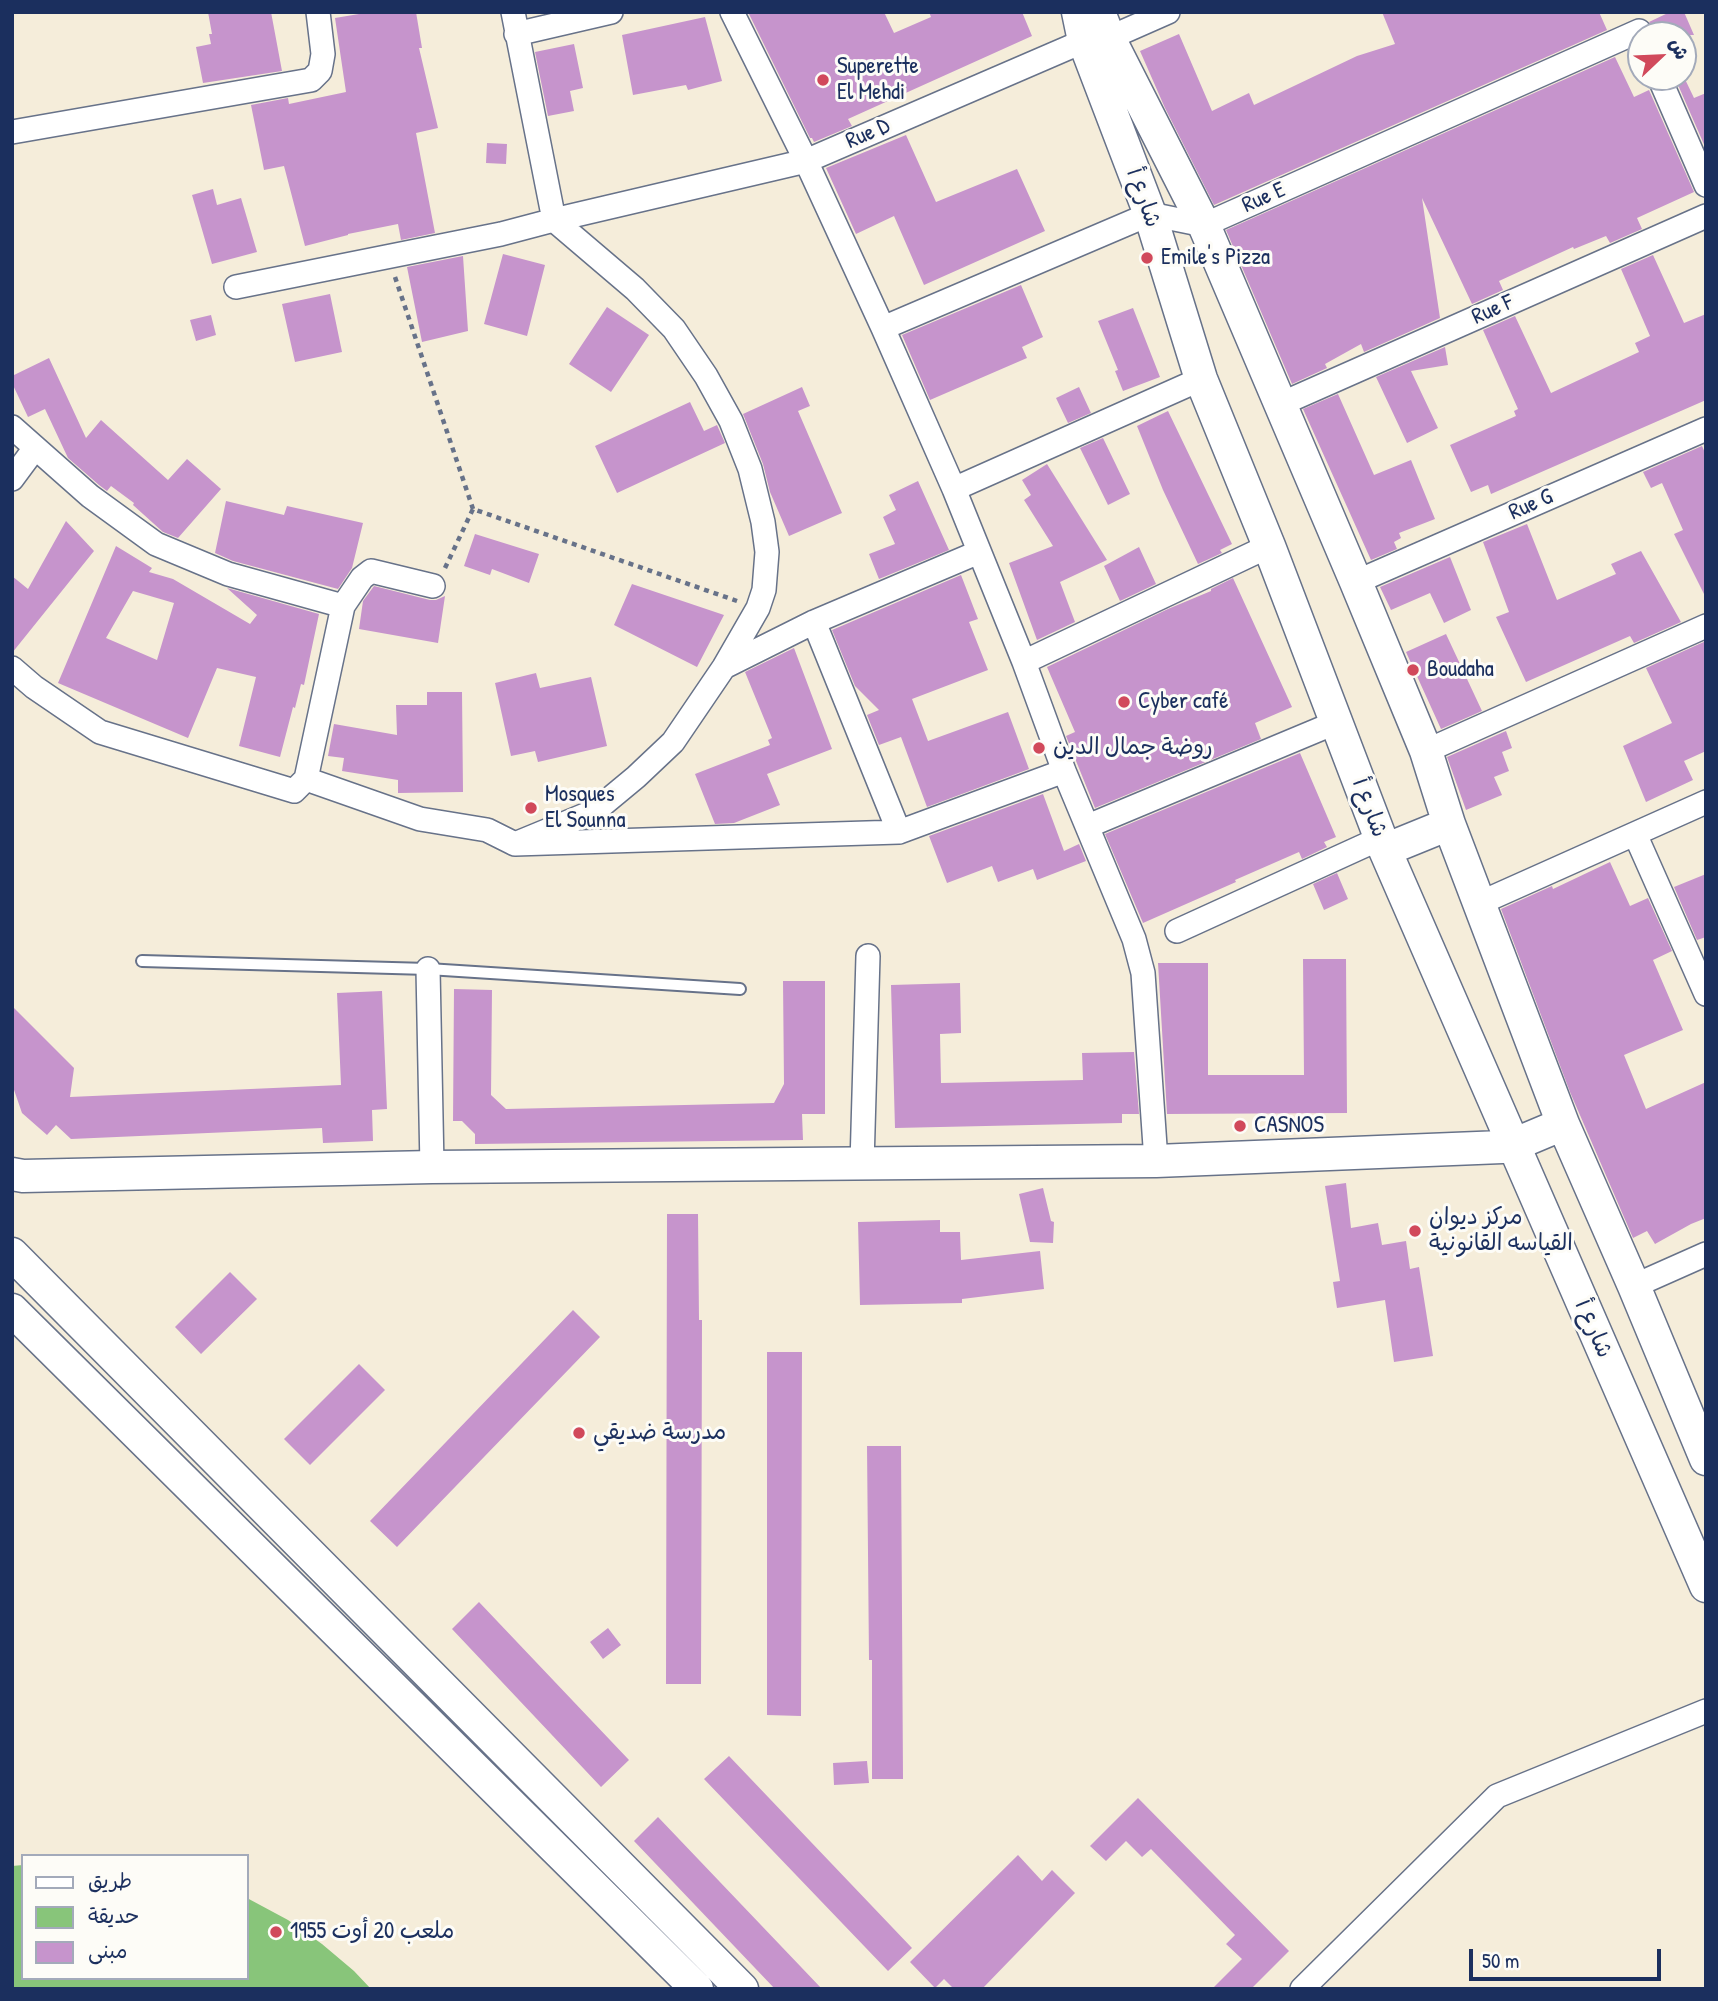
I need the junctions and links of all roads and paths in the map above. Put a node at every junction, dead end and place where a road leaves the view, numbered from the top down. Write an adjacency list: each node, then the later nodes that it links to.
1 (318, 12): 9 (street)
2 (611, 12): 5 (street)
3 (732, 12): 10 (street)
4 (1168, 12): 6 (street, Rue D)
5 (514, 23): 14 (street)
6 (1096, 26): 10 (street, Rue D); 12 (street, شارع أ); 15 (street, شارع أ)
7 (1627, 31): 15 (street, Rue E)
8 (1665, 91): 11 (street)
9 (12, 132)
10 (806, 161): 14 (street, Rue D); 18 (street)
11 (1706, 186)
12 (1150, 214): 15 (street); 18 (street); 19 (street, شارع أ)
13 (1706, 216): 20 (street, Rue F)
14 (554, 220): 16 (street, Rue D); 32 (street)
15 (1204, 225): 20 (street, شارع أ)
16 (388, 256): 17 (street, Rue D); 26 (path)
17 (236, 287)
18 (883, 328): 25 (street)
19 (1201, 379): 25 (street); 27 (street, شارع أ)
20 (1281, 404): 29 (street, شارع أ)
21 (12, 427): 23 (street)
22 (1706, 429): 29 (street, Rue G)
23 (35, 448): 24 (street); 31 (street)
24 (12, 479)
25 (954, 489): 28 (street)
26 (473, 509): 30 (path); 32 (path)
27 (1269, 546): 35 (street); 38 (street, شارع أ)
28 (979, 552): 33 (street); 35 (street)
29 (1356, 582): 39 (street, شارع أ)
30 (433, 586): 31 (street)
31 (342, 606): 41 (street)
32 (758, 608): 36 (street)
33 (814, 622): 36 (street); 45 (street)
34 (1706, 626): 39 (street)
35 (1024, 662): 40 (street)
36 (724, 667): 47 (street)
37 (12, 668): 41 (street)
38 (1337, 722): 44 (street); 48 (street, شارع أ)
39 (1426, 751): 43 (street, شارع أ)
40 (1064, 771): 44 (street); 45 (street)
41 (306, 779): 47 (street)
42 (1706, 802): 46 (street)
43 (1449, 824): 48 (street); 49 (street, شارع أ)
44 (1088, 826): 58 (street)
45 (899, 832): 47 (street)
46 (1635, 834): 49 (street); 55 (street)
47 (515, 844)
48 (1383, 844): 50 (street); 57 (street, شارع أ)
49 (1480, 903): 56 (street, شارع أ)
50 (1177, 931)
51 (868, 956): 59 (street)
52 (142, 961): 53 (lane)
53 (428, 969): 54 (lane); 60 (street)
54 (740, 989)
55 (1706, 994)
56 (1563, 1124): 57 (street); 64 (street, شارع أ)
57 (1513, 1145): 58 (street); 67 (street, شارع أ)
58 (1156, 1161): 59 (street)
59 (862, 1164): 60 (street)
60 (432, 1167): 61 (street)
61 (12, 1174)
62 (12, 1254): 70 (street)
63 (1706, 1254): 64 (street)
64 (1634, 1286): 66 (street, شارع أ)
65 (12, 1310): 69 (street)
66 (1706, 1460)
67 (1706, 1586)
68 (1706, 1711): 71 (street)
69 (697, 1989)
70 (743, 1989)
71 (1302, 1989)

